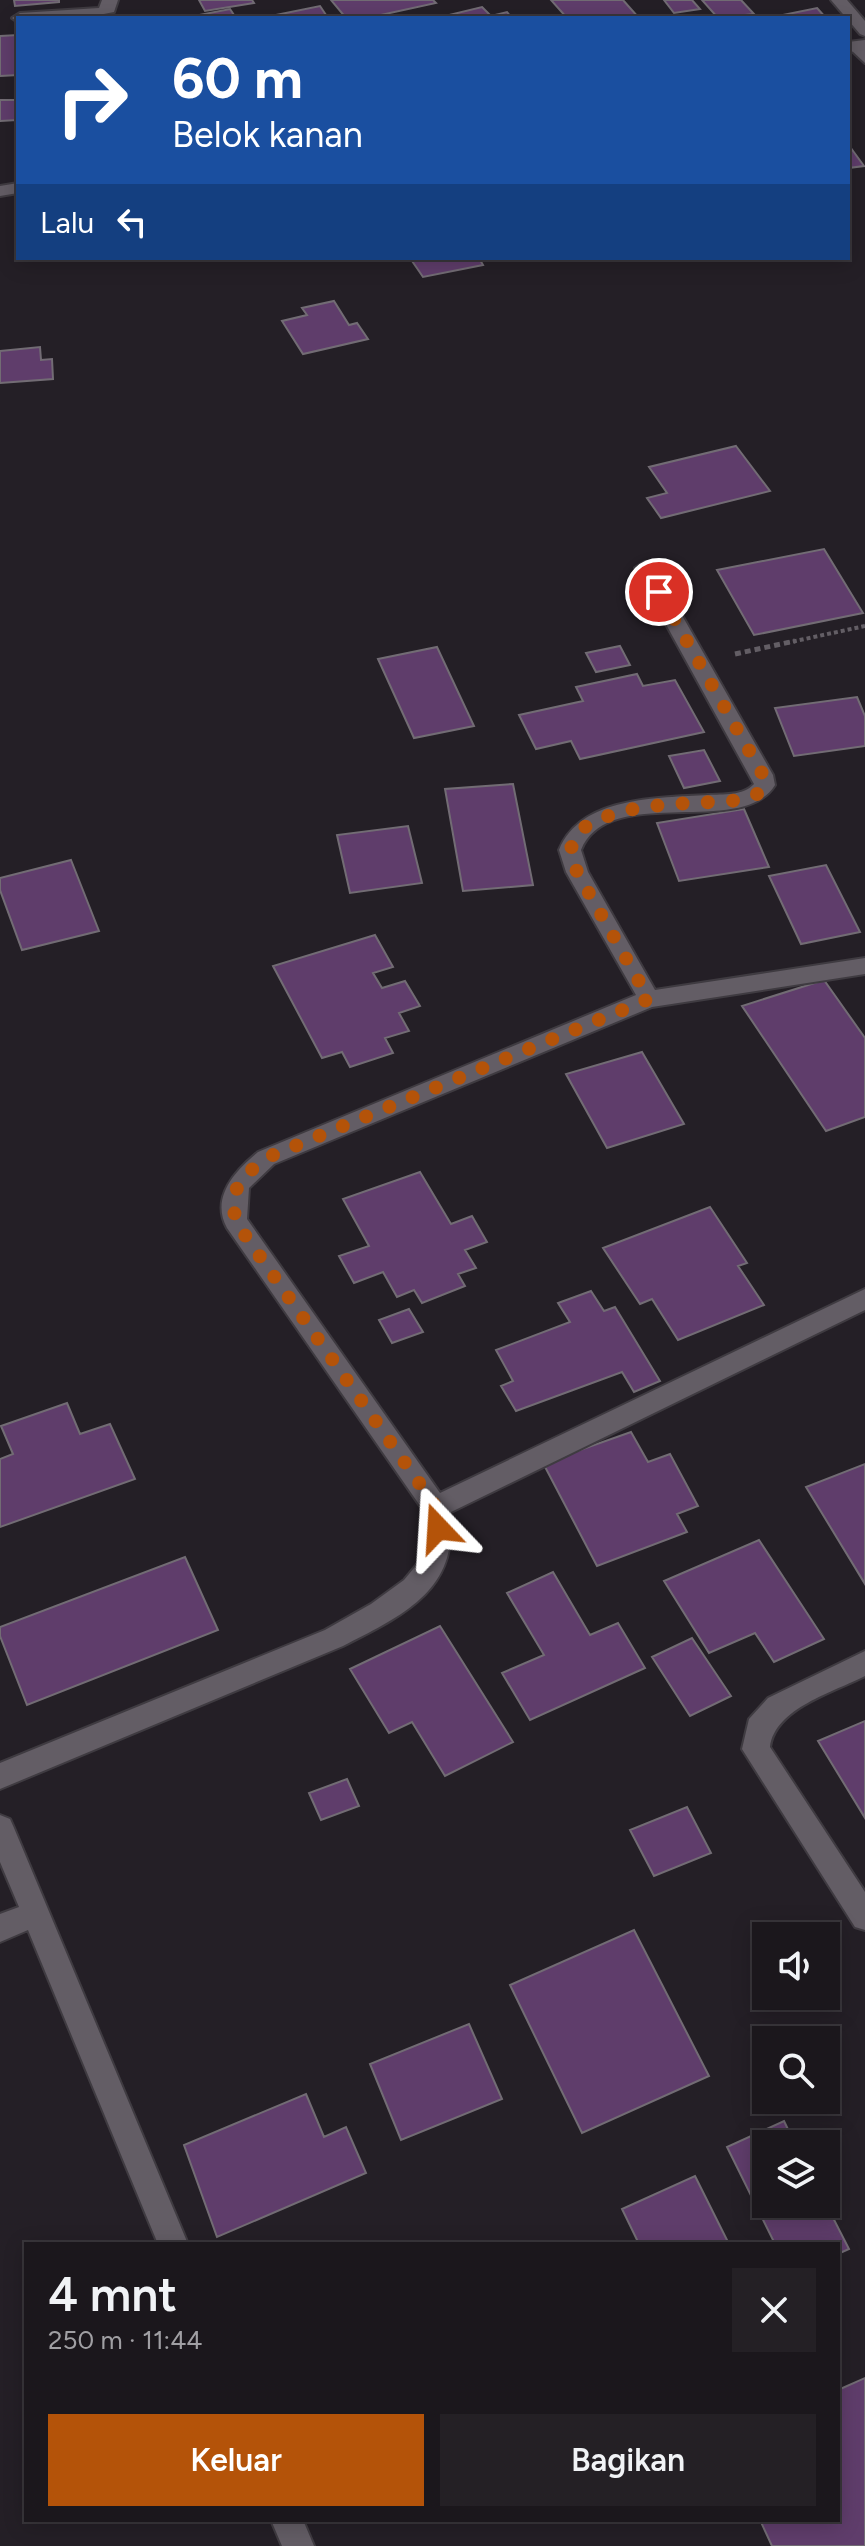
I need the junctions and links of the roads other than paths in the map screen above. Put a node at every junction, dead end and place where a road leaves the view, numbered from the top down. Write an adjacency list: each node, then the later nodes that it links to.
1 (110, 0): 3 (street)
2 (839, 0): 4 (street)
3 (47, 16)
4 (865, 31)
5 (645, 568): 7 (street)
6 (865, 966): 7 (street)
7 (649, 999): 9 (street)
8 (865, 1299): 9 (street)
9 (436, 1507): 11 (street)
10 (865, 1663): 14 (street)
11 (0, 1776)
12 (0, 1828): 13 (street)
13 (36, 1914): 15 (street); 16 (street)
14 (865, 1917)
15 (0, 1928)
16 (172, 2242)
17 (288, 2522): 18 (street)
18 (298, 2546)

